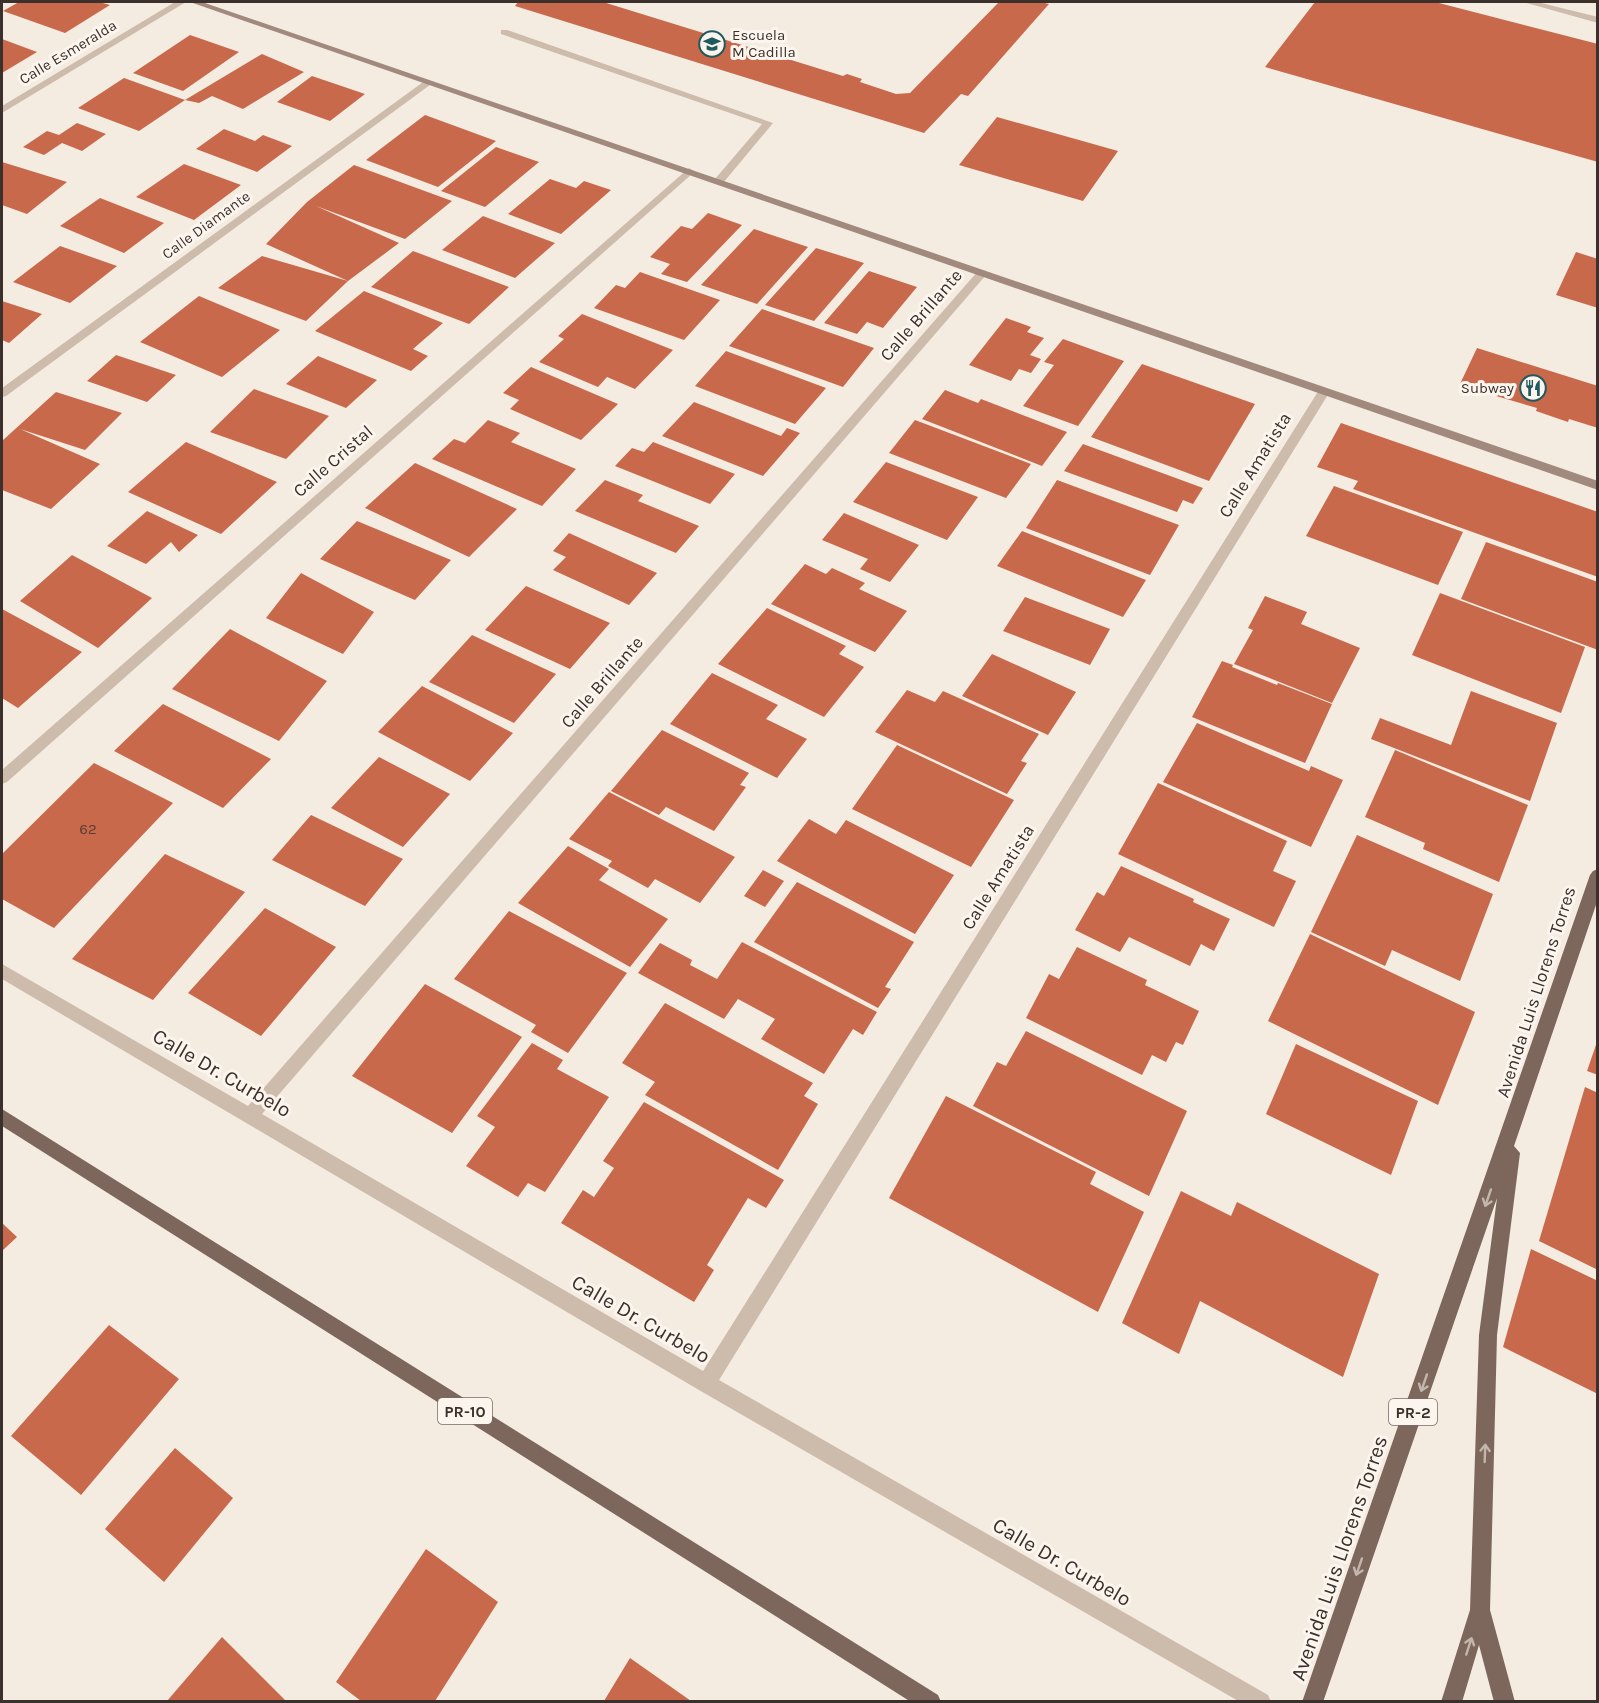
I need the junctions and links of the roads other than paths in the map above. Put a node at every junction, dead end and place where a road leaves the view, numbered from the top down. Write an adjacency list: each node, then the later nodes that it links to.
1 (181, 2): 7 (street, Calle Esmeralda)
2 (195, 2): 6 (street)
3 (1528, 2): 4 (street)
4 (1598, 20)
5 (504, 33): 9 (street)
6 (429, 82): 8 (street); 11 (street, Calle Diamante)
7 (2, 110)
8 (689, 171): 9 (street); 14 (street, Calle Cristal)
9 (719, 181): 10 (street)
10 (982, 273): 12 (street); 18 (street, Calle Brillante)
11 (2, 393)
12 (1323, 393): 13 (street); 21 (street, Calle Amatista)
13 (1598, 486)
14 (2, 778)
15 (1598, 875): 16 (main road, Avenida Luis Llorens Torres / PR-2)
16 (1591, 916): 20 (main road, Avenida Luis Llorens Torres / PR-2)
17 (2, 971): 18 (street, Calle Dr. Curbelo)
18 (250, 1116): 21 (street, Calle Dr. Curbelo)
19 (2, 1117): 23 (main road, PR-10)
20 (1514, 1123): 22 (main road, Avenida Luis Llorens Torres / PR-2, one-way to 20); 25 (main road, Avenida Luis Llorens Torres / PR-2, one-way to 25)
21 (706, 1383): 24 (street, Calle Dr. Curbelo)
22 (1480, 1610): 26 (main road, Avenida Luis Llorens Torres / PR-2, one-way to 22); 27 (main road)
23 (931, 1701)
24 (1261, 1701)
25 (1312, 1701)
26 (1451, 1701)
27 (1505, 1701)

